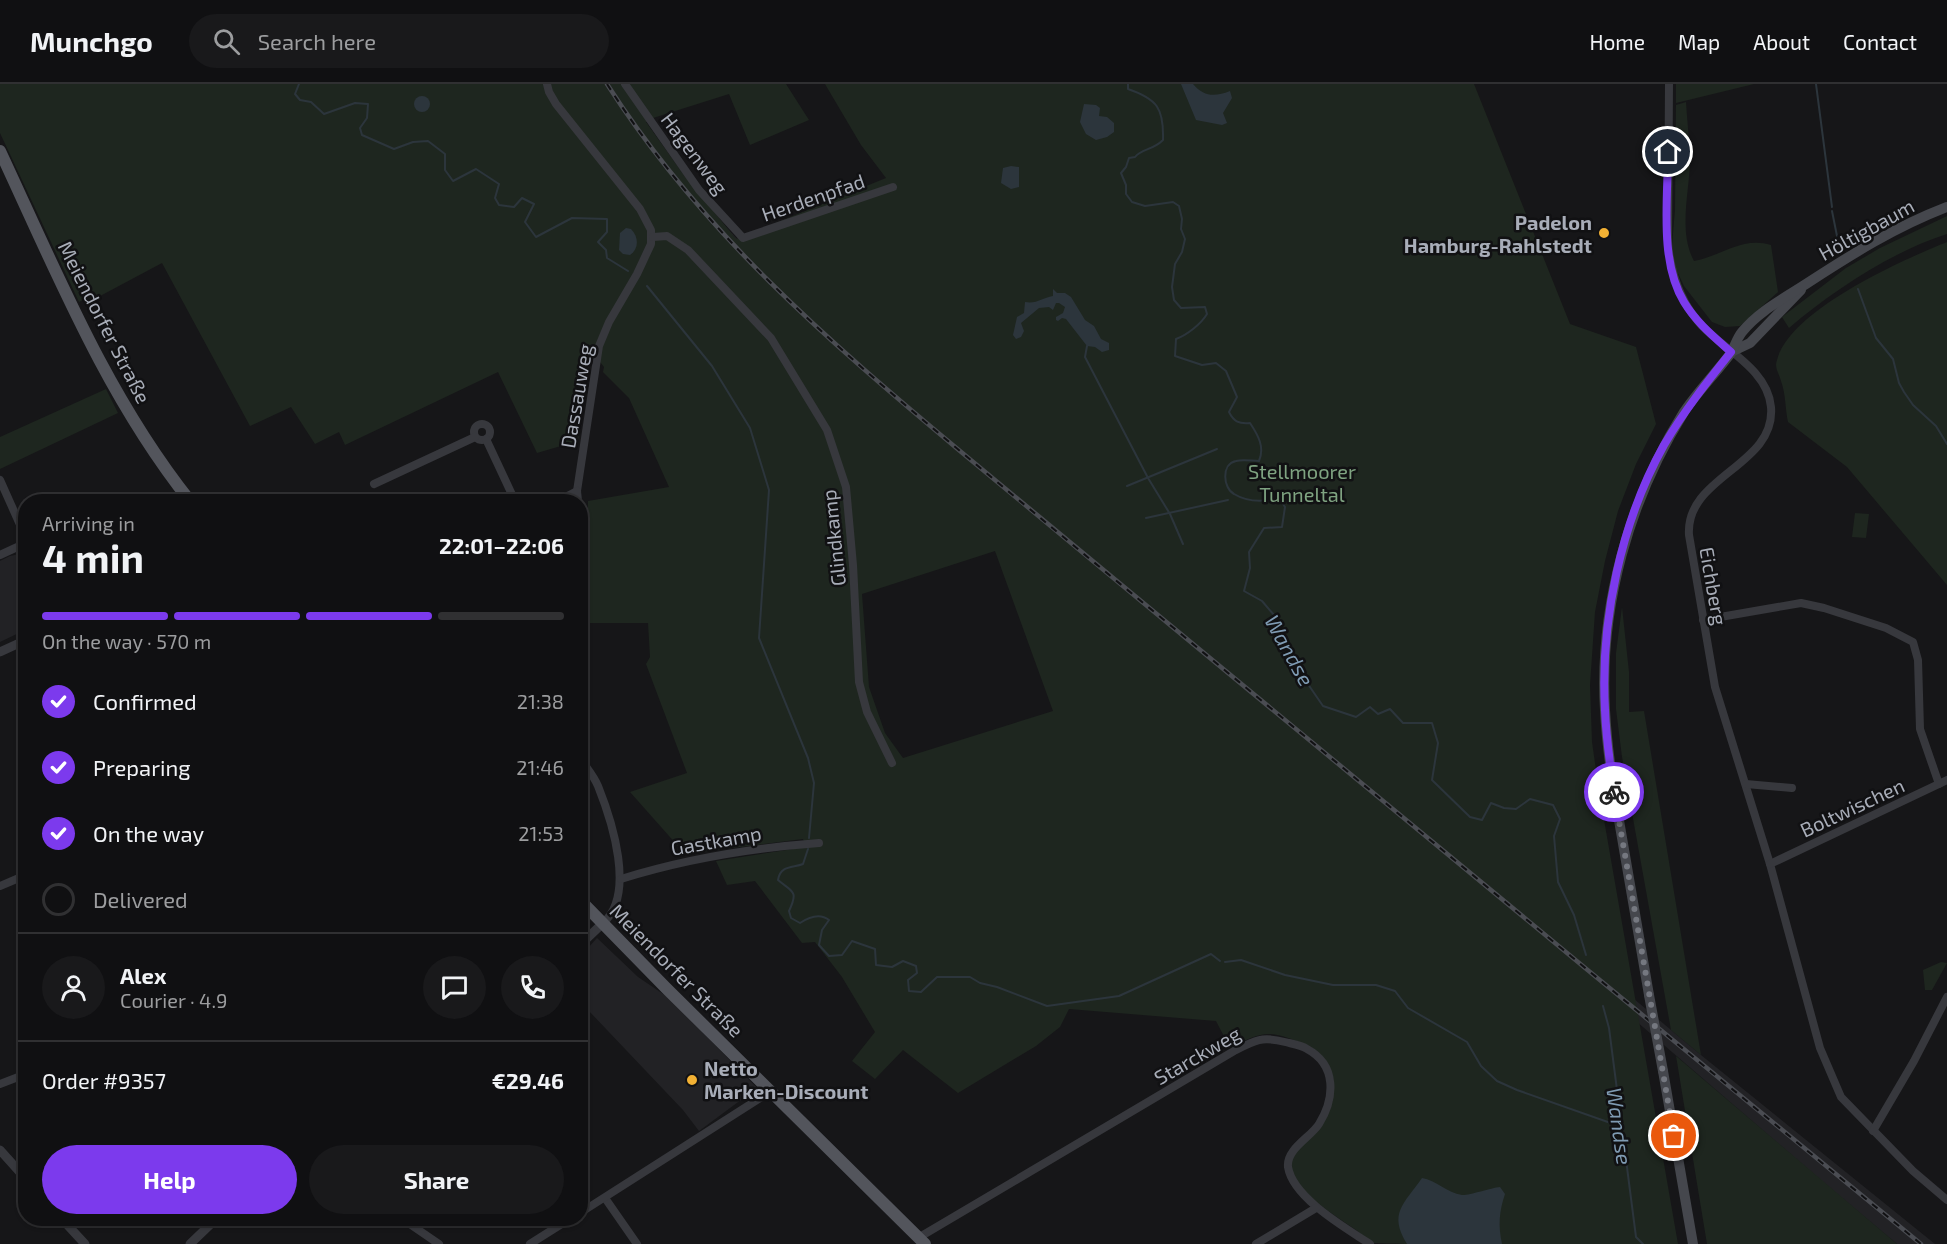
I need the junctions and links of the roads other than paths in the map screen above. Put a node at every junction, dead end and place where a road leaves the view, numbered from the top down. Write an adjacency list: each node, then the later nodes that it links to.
1 (547, 84): 7 (street)
2 (625, 84): 8 (street, Hagenweg)
3 (1669, 84): 9 (street, Eichberg)
4 (0, 151): 15 (main road, Meiendorfer Straße)
5 (893, 188): 8 (street, Herdenpfad)
6 (1947, 207): 9 (main road, Höltigbaum)
7 (653, 237): 14 (street, Dassauweg); 25 (street, Glindkamp)
8 (743, 238)
9 (1731, 352): 22 (street, Eichberg); 62 (main road, Höltigbaum, bridge)
10 (475, 437): 11 (street); 11 (street); 13 (street)
11 (486, 440): 16 (street)
12 (0, 480): 19 (street)
13 (374, 484)
14 (577, 491): 17 (street); 18 (street, Dassauweg)
15 (185, 494)
16 (512, 494)
17 (571, 494)
18 (577, 494)
19 (18, 522)
20 (18, 545): 21 (street)
21 (0, 555)
22 (1703, 620): 28 (street, Eichberg); 29 (street)
23 (18, 644): 24 (street)
24 (0, 652)
25 (892, 763)
26 (588, 770): 34 (street)
27 (1947, 780): 29 (street, Boltwischen)
28 (1746, 784): 30 (street); 32 (street, Eichberg)
29 (1939, 784): 32 (street, Boltwischen)
30 (1792, 788)
31 (819, 843): 34 (street, Gastkamp)
32 (1770, 864): 43 (street, Eichberg)
33 (18, 878): 35 (street)
34 (621, 879): 37 (street)
35 (0, 886)
36 (588, 908): 37 (main road, Meiendorfer Straße)
37 (603, 923): 38 (street); 42 (main road, Meiendorfer Straße)
38 (588, 937)
39 (1947, 997): 43 (street)
40 (18, 1077): 41 (street)
41 (0, 1084)
42 (771, 1091): 46 (street); 54 (main road, Meiendorfer Straße)
43 (1873, 1131): 47 (street, Eichberg)
44 (0, 1150): 45 (street)
45 (18, 1170)
46 (605, 1198): 48 (street); 59 (street)
47 (1947, 1200)
48 (588, 1208)
49 (1317, 1208): 54 (street, Starckweg); 60 (street); 61 (street, Starckweg)
50 (68, 1226): 55 (street)
51 (209, 1226): 56 (street)
52 (413, 1226): 57 (street)
53 (558, 1226): 58 (street)
54 (922, 1241)
55 (85, 1244)
56 (190, 1244)
57 (439, 1244)
58 (530, 1244)
59 (637, 1244)
60 (1256, 1244)
61 (1370, 1244)
62 (1693, 1244)

